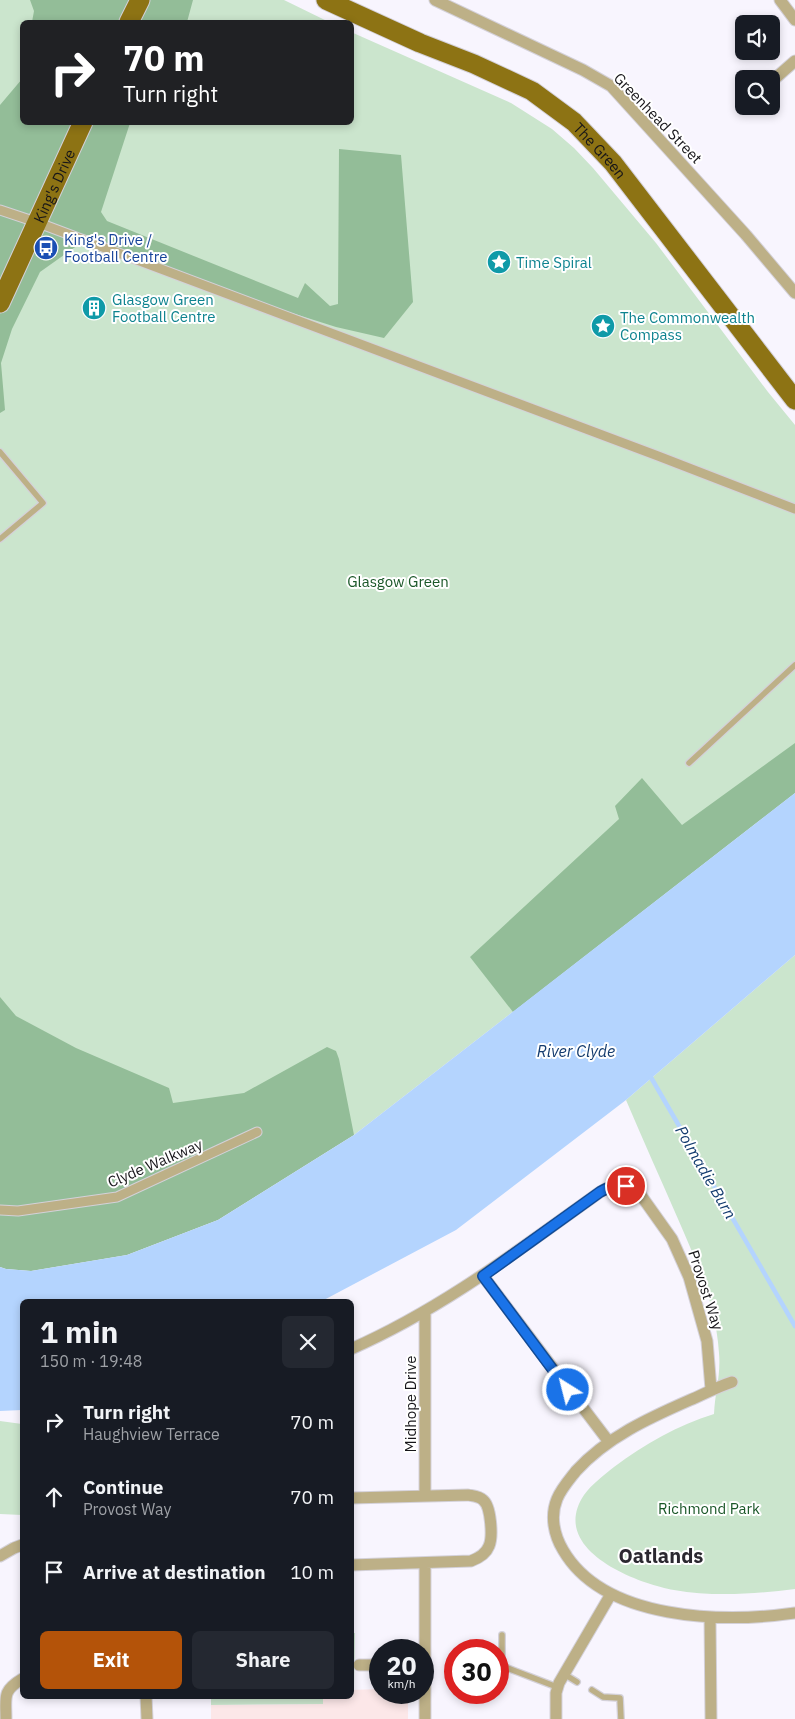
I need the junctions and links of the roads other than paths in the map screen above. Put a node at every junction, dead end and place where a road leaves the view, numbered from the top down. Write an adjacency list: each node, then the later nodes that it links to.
1 (140, 0): 5 (main road)
2 (326, 0): 14 (main road, The Green)
3 (435, 0): 12 (street, Greenhead Street)
4 (780, 0): 6 (street)
5 (130, 20)
6 (795, 20)
7 (795, 61): 8 (street)
8 (780, 74)
9 (82, 125): 11 (main road, King's Drive)
10 (0, 210): 11 (street)
11 (36, 222): 13 (main road, King's Drive); 16 (street)
12 (795, 293)
13 (0, 303)
14 (795, 400)
15 (0, 452): 17 (lane)
16 (795, 509)
17 (0, 539)
18 (795, 665): 19 (lane)
19 (689, 762)
20 (257, 1132): 21 (street, Clyde Walkway)
21 (0, 1210)
22 (483, 1276): 23 (street); 26 (street, Provost Way); 27 (street)
23 (425, 1312): 24 (street); 28 (street, Midhope Drive)
24 (354, 1348)
25 (732, 1382): 26 (street)
26 (711, 1389): 27 (street)
27 (609, 1442): 35 (street)
28 (425, 1496): 29 (street); 33 (street)
29 (354, 1498)
30 (18, 1546): 31 (street); 32 (street)
31 (0, 1548)
32 (0, 1556)
33 (425, 1563): 34 (street); 39 (street)
34 (354, 1565)
35 (611, 1594): 37 (street); 42 (street)
36 (795, 1613): 37 (street)
37 (710, 1617): 54 (street)
38 (502, 1635): 45 (lane)
39 (424, 1639)
40 (359, 1665): 41 (street)
41 (369, 1665)
42 (564, 1674): 44 (lane); 45 (street)
43 (20, 1680): 49 (street)
44 (577, 1682)
45 (557, 1687): 52 (street)
46 (592, 1690): 53 (lane)
47 (146, 1699): 50 (street)
48 (425, 1704): 51 (street)
49 (6, 1719)
50 (146, 1719)
51 (425, 1719)
52 (556, 1719)
53 (621, 1719)
54 (711, 1719)

